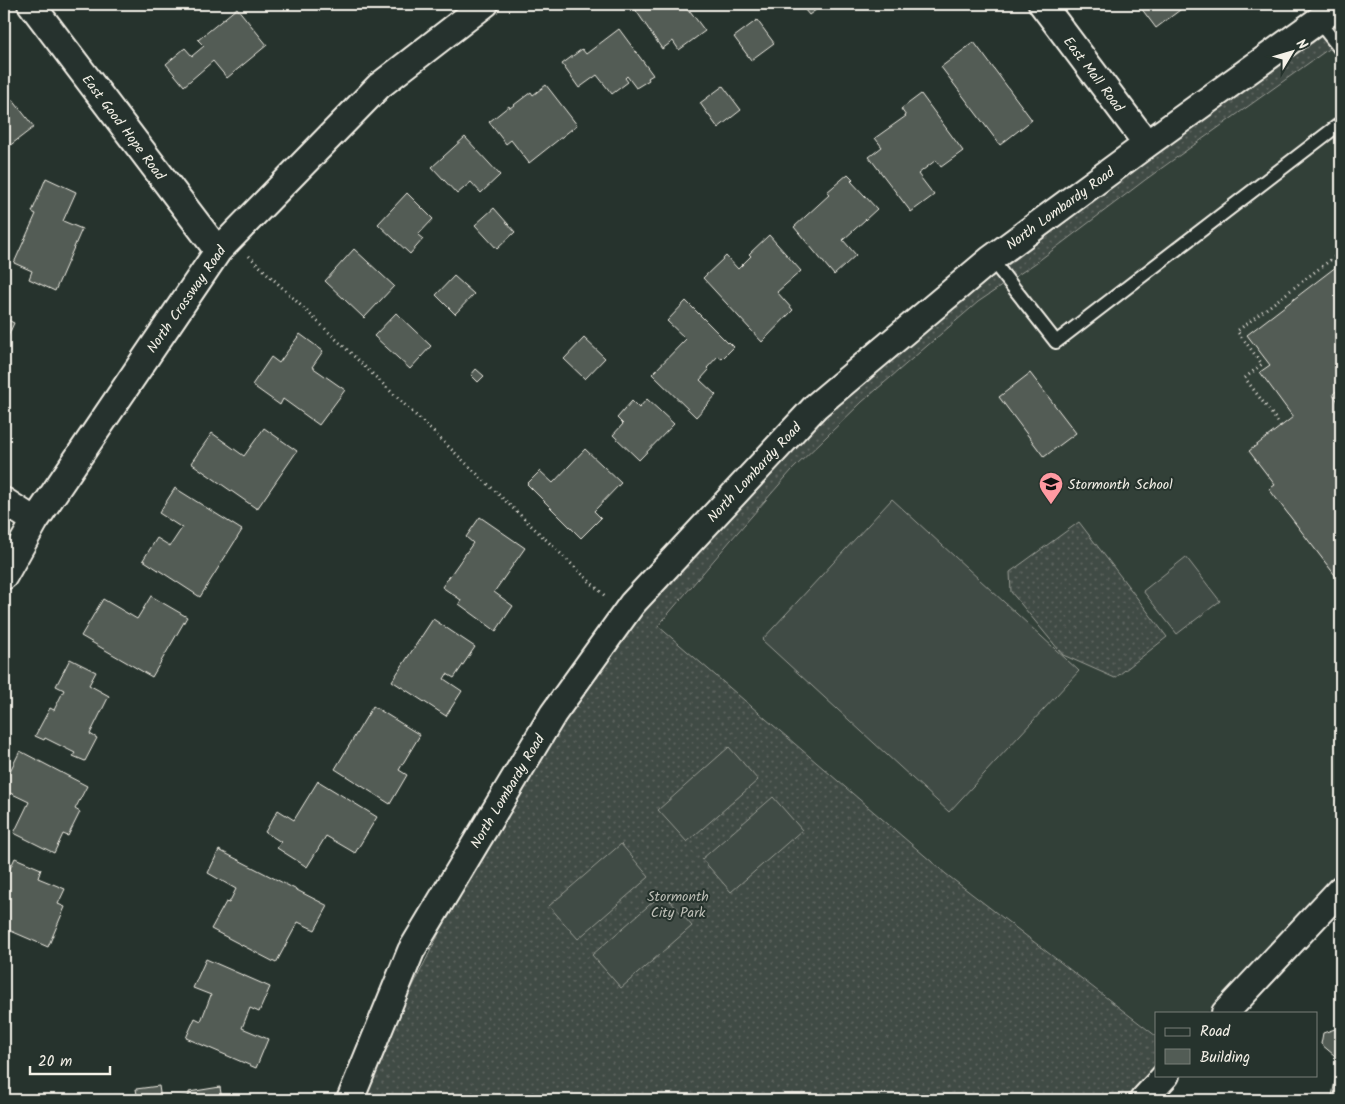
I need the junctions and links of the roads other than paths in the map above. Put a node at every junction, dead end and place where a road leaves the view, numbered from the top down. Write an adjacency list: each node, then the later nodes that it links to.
1 (31, 4): 9 (street, East Good Hope Road)
2 (485, 4): 9 (street, North Crossway Road)
3 (1042, 4): 8 (street, East Mall Road)
4 (1341, 4): 5 (street, North Lombardy Road)
5 (1318, 21): 6 (lane); 8 (street, North Lombardy Road)
6 (1341, 50)
7 (1341, 123): 10 (lane)
8 (1147, 144): 10 (street, North Lombardy Road)
9 (224, 244): 12 (street, North Crossway Road)
10 (991, 259): 17 (street, North Lombardy Road)
11 (4, 501): 12 (street)
12 (35, 521): 13 (street, North Crossway Road)
13 (4, 576)
14 (1341, 888): 15 (street)
15 (1226, 1012)
16 (1165, 1076): 18 (street)
17 (350, 1100)
18 (1143, 1100)

